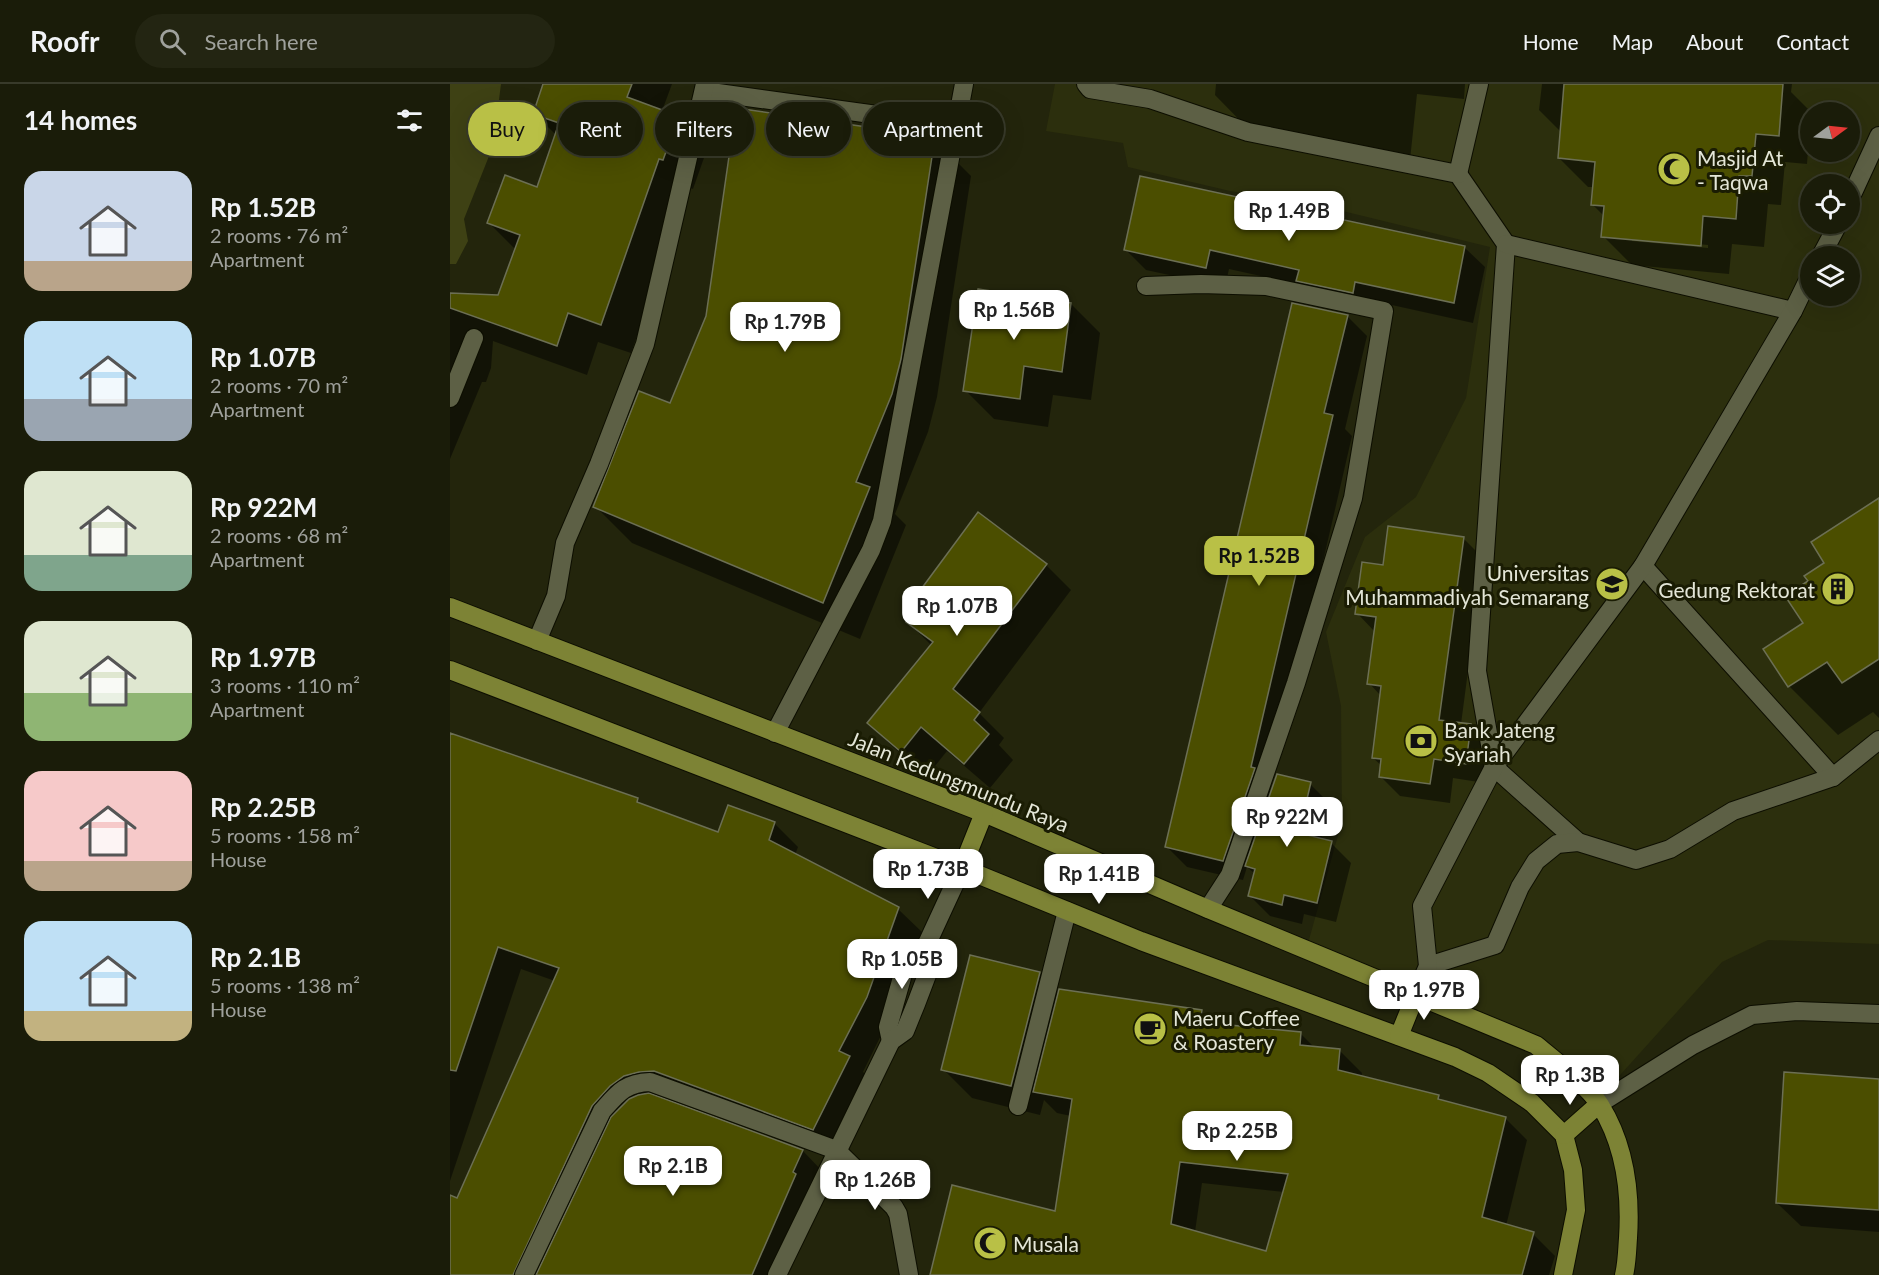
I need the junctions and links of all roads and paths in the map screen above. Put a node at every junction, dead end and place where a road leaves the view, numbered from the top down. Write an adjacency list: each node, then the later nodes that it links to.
1 (964, 84): 5 (street)
2 (1086, 84): 9 (street)
3 (1479, 84): 9 (street)
4 (705, 87): 6 (street); 19 (street)
5 (961, 102)
6 (863, 111)
7 (1879, 136): 10 (street)
8 (951, 156): 21 (street)
9 (1458, 174): 11 (street)
10 (1860, 177)
11 (1506, 244): 14 (street); 23 (street)
12 (1146, 286): 28 (street)
13 (1800, 297): 14 (street)
14 (1793, 311): 17 (street)
15 (474, 338): 16 (street)
16 (450, 398)
17 (1643, 566): 23 (street); 24 (street)
18 (450, 607): 19 (main road, Jalan Kedungmundu Raya)
19 (537, 641): 21 (main road, Jalan Kedungmundu Raya)
20 (450, 670): 27 (main road)
21 (775, 733): 25 (main road, Jalan Kedungmundu Raya)
22 (1879, 740): 24 (street)
23 (1494, 767): 26 (street); 30 (street)
24 (1833, 777): 26 (street)
25 (984, 813): 27 (main road); 28 (main road, Jalan Kedungmundu Raya)
26 (1578, 842): 30 (street)
27 (962, 868): 29 (main road); 37 (street)
28 (1208, 909): 31 (main road, Jalan Kedungmundu Raya)
29 (1067, 911): 33 (main road); 35 (street)
30 (1428, 966): 31 (street)
31 (1416, 994): 33 (main road); 34 (main road, Jalan Kedungmundu Raya)
32 (1879, 1014): 34 (street)
33 (1399, 1036): 36 (main road)
34 (1599, 1104): 36 (main road); 42 (main road, Jalan Kedungmundu Raya)
35 (1018, 1106)
36 (1564, 1135): 41 (main road)
37 (836, 1150): 38 (street); 39 (street); 40 (street)
38 (524, 1275)
39 (777, 1275)
40 (909, 1275)
41 (1563, 1275)
42 (1624, 1275)

